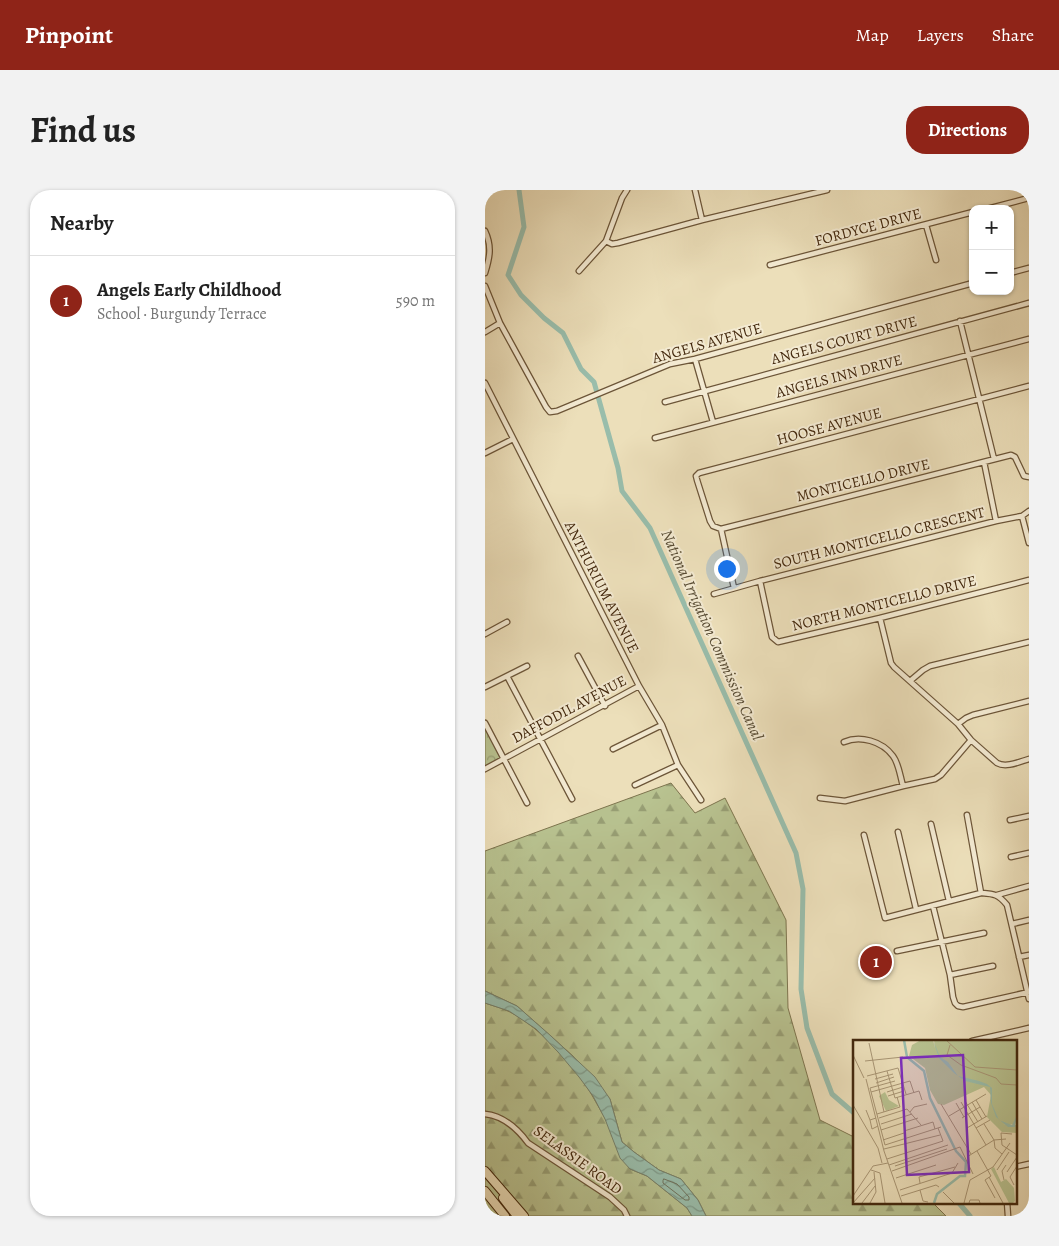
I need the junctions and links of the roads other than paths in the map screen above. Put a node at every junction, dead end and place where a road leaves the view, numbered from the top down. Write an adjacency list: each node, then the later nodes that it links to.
1 (627, 190): 10 (street)
2 (695, 190): 7 (street)
3 (827, 190): 7 (street)
4 (1029, 198): 5 (street)
5 (1002, 205)
6 (969, 213): 8 (street, FORDYCE DRIVE)
7 (702, 220): 10 (street)
8 (926, 225): 11 (street); 12 (street, FORDYCE DRIVE)
9 (485, 231): 16 (street)
10 (606, 241): 14 (street)
11 (936, 260)
12 (770, 265)
13 (1029, 268): 15 (street)
14 (579, 271)
15 (1014, 272)
16 (485, 273)
17 (969, 284): 25 (street, ANGELS AVENUE)
18 (485, 286): 21 (street)
19 (1029, 303): 20 (street, ANGELS COURT DRIVE)
20 (960, 321): 24 (street); 28 (street, ANGELS COURT DRIVE)
21 (500, 323): 22 (street); 25 (street, ANGELS AVENUE)
22 (485, 332)
23 (1029, 339): 24 (street, ANGELS INN DRIVE)
24 (969, 355): 30 (street); 32 (street, ANGELS INN DRIVE)
25 (695, 359): 28 (street)
26 (485, 383): 29 (street, ANTHURIUM AVENUE)
27 (1029, 386): 30 (street, HOOSE AVENUE)
28 (704, 391): 31 (street, ANGELS COURT DRIVE); 32 (street)
29 (487, 394): 34 (street, ANTHURIUM AVENUE)
30 (979, 399): 36 (street); 42 (street, HOOSE AVENUE)
31 (665, 402)
32 (713, 422): 33 (street, ANGELS INN DRIVE)
33 (655, 438)
34 (513, 439): 35 (street); 56 (street, ANTHURIUM AVENUE)
35 (485, 453)
36 (994, 459): 37 (street, MONTICELLO DRIVE); 38 (street, MONTICELLO DRIVE)
37 (984, 462): 41 (street); 42 (street, MONTICELLO DRIVE)
38 (1028, 477)
39 (1029, 511): 40 (street, SOUTH MONTICELLO CRESCENT)
40 (1022, 516): 41 (street, SOUTH MONTICELLO CRESCENT); 43 (street)
41 (996, 522): 45 (street, SOUTH MONTICELLO CRESCENT)
42 (721, 529): 46 (street)
43 (1029, 543)
44 (1029, 580): 48 (street, NORTH MONTICELLO DRIVE)
45 (760, 581): 46 (street, SOUTH MONTICELLO CRESCENT); 48 (street, NORTH MONTICELLO DRIVE)
46 (734, 588): 47 (street, SOUTH MONTICELLO CRESCENT)
47 (714, 594)
48 (880, 618): 55 (street)
49 (507, 622): 50 (street)
50 (485, 634)
51 (1029, 642): 55 (street)
52 (578, 656): 59 (street)
53 (527, 666): 54 (street)
54 (507, 676): 57 (street); 63 (street)
55 (910, 680): 61 (street)
56 (639, 686): 59 (street, DAFFODIL AVENUE); 62 (street, ANTHURIUM AVENUE)
57 (485, 687)
58 (1029, 701): 61 (street)
59 (605, 706): 63 (street, DAFFODIL AVENUE)
60 (485, 722): 67 (street)
61 (958, 724): 64 (street)
62 (662, 725): 66 (street); 69 (street, ANTHURIUM AVENUE)
63 (540, 740): 67 (street, DAFFODIL AVENUE); 74 (street)
64 (971, 740): 68 (street); 72 (street)
65 (844, 742): 72 (street)
66 (613, 749)
67 (503, 758): 70 (street, DAFFODIL AVENUE); 76 (street)
68 (1029, 759)
69 (678, 764): 71 (street); 75 (street, ANTHURIUM AVENUE)
70 (485, 769)
71 (635, 784)
72 (903, 786): 73 (street)
73 (820, 798)
74 (572, 799)
75 (701, 800)
76 (527, 802)
77 (967, 815): 86 (street)
78 (1029, 816): 79 (street)
79 (1010, 820)
80 (931, 824): 88 (street)
81 (898, 832): 90 (street)
82 (864, 835): 90 (street)
83 (1029, 853): 84 (street)
84 (1011, 857)
85 (1029, 886): 87 (street)
86 (981, 893): 87 (street); 88 (street)
87 (997, 895): 92 (street)
88 (949, 901): 89 (street)
89 (933, 906): 90 (street); 94 (street)
90 (916, 909)
91 (1029, 920): 92 (street)
92 (1012, 924): 97 (street)
93 (984, 933): 94 (street)
94 (942, 942): 95 (street); 99 (street)
95 (897, 951)
96 (1029, 955): 97 (street)
97 (1019, 957): 100 (street)
98 (993, 966): 99 (street)
99 (949, 975): 100 (street)
100 (1028, 992): 101 (street)
101 (1029, 1000)
102 (1029, 1028): 103 (street)
103 (976, 1040)
104 (485, 1114): 111 (street, SELASSIE ROAD)
105 (485, 1171): 110 (highway)
106 (485, 1178): 109 (highway)
107 (485, 1191): 108 (highway)
108 (505, 1216)
109 (517, 1216)
110 (524, 1216)
111 (627, 1216)

